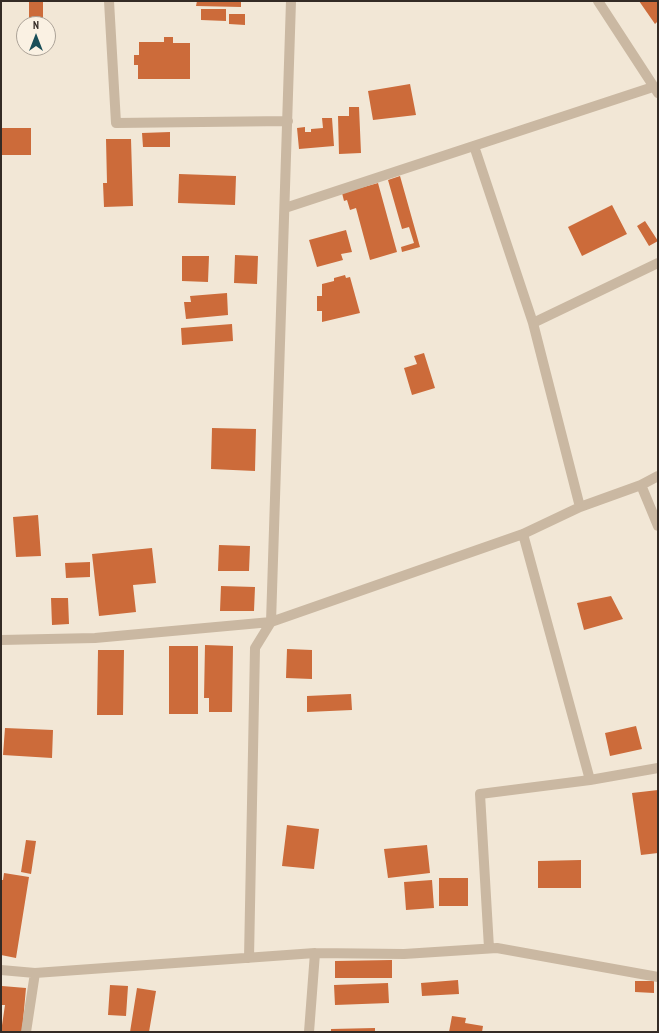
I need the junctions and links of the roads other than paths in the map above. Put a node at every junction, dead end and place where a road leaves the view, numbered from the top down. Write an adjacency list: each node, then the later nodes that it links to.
1 (109, 1): 5 (street)
2 (291, 1): 5 (street)
3 (598, 1): 4 (street)
4 (655, 90): 6 (street)
5 (288, 121): 7 (street)
6 (474, 146): 7 (street); 9 (street)
7 (285, 208): 15 (street)
8 (658, 264): 9 (street)
9 (533, 323): 12 (street)
10 (658, 476): 11 (street)
11 (641, 485): 12 (street); 13 (street)
12 (580, 507): 14 (street)
13 (658, 526)
14 (522, 534): 15 (street); 18 (street)
15 (271, 622): 16 (street); 21 (street)
16 (1, 640)
17 (658, 768): 18 (street)
18 (590, 780): 19 (street)
19 (489, 948): 20 (street); 24 (street)
20 (315, 953): 21 (street); 26 (street)
21 (249, 958): 23 (street)
22 (1, 970): 23 (street)
23 (35, 973): 25 (street)
24 (658, 978)
25 (26, 1032)
26 (309, 1032)

